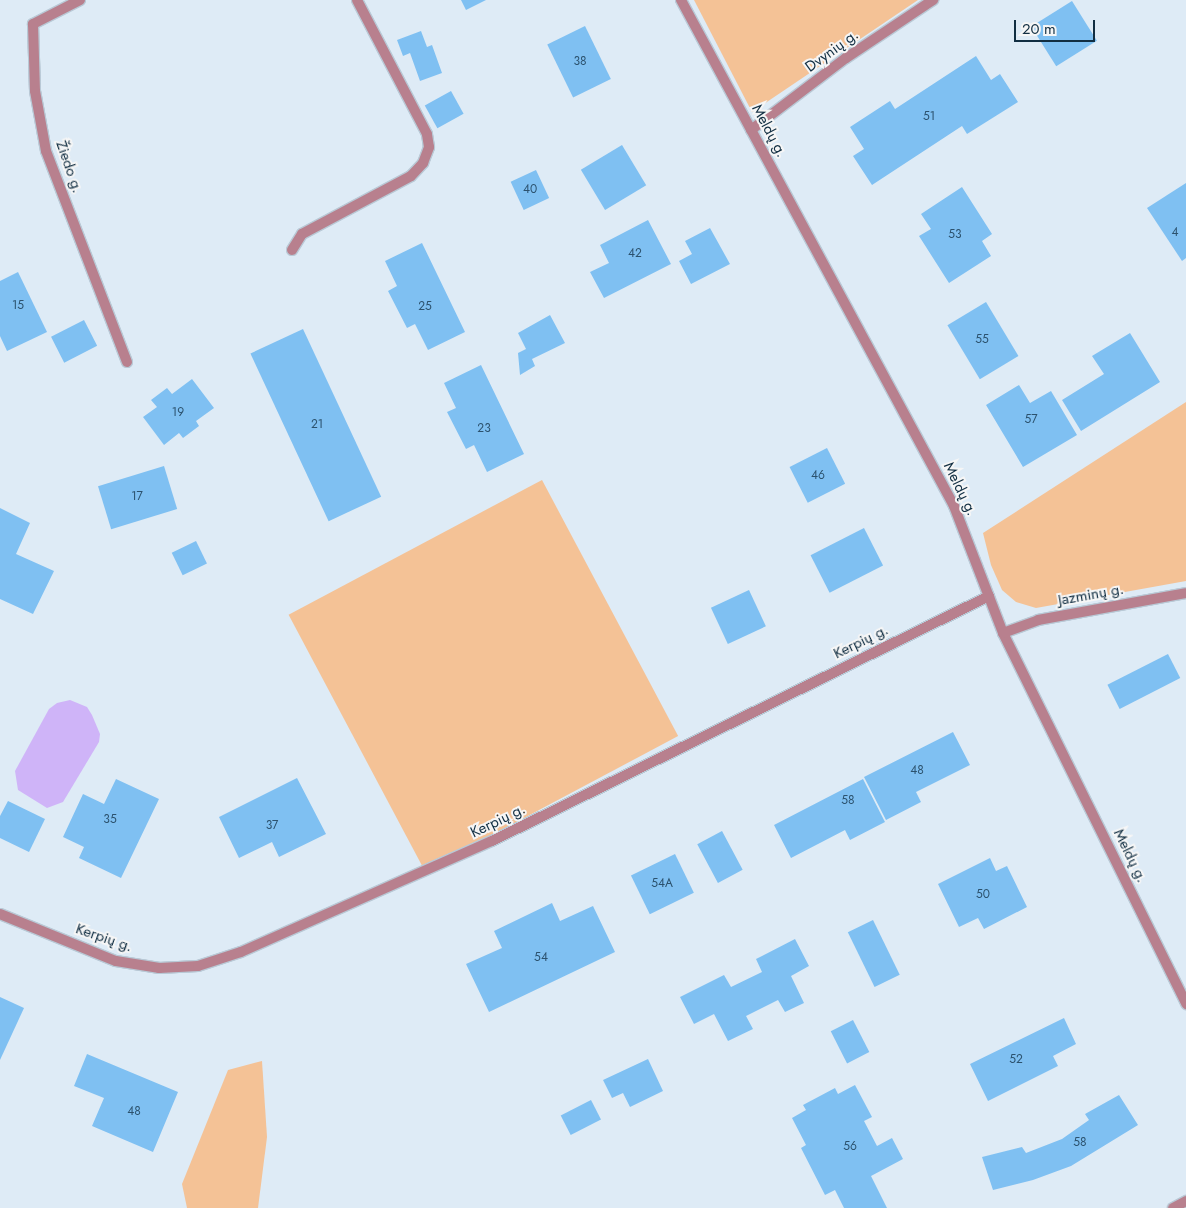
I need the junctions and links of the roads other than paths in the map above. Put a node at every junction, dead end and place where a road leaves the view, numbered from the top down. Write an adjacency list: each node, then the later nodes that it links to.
1 (80, 0): 7 (street, Žiedo g.)
2 (357, 0): 6 (street)
3 (681, 0): 5 (street, Meldų g.)
4 (933, 0): 5 (street, Dvynių g.)
5 (751, 130): 9 (street, Meldų g.)
6 (292, 250)
7 (127, 362)
8 (1186, 594): 10 (street, Jazminų g.)
9 (989, 596): 10 (street, Meldų g.); 11 (street, Kerpių g.)
10 (1003, 633): 12 (street, Meldų g.)
11 (0, 914)
12 (1186, 1004)
13 (1186, 1201): 14 (street)
14 (1173, 1208)

